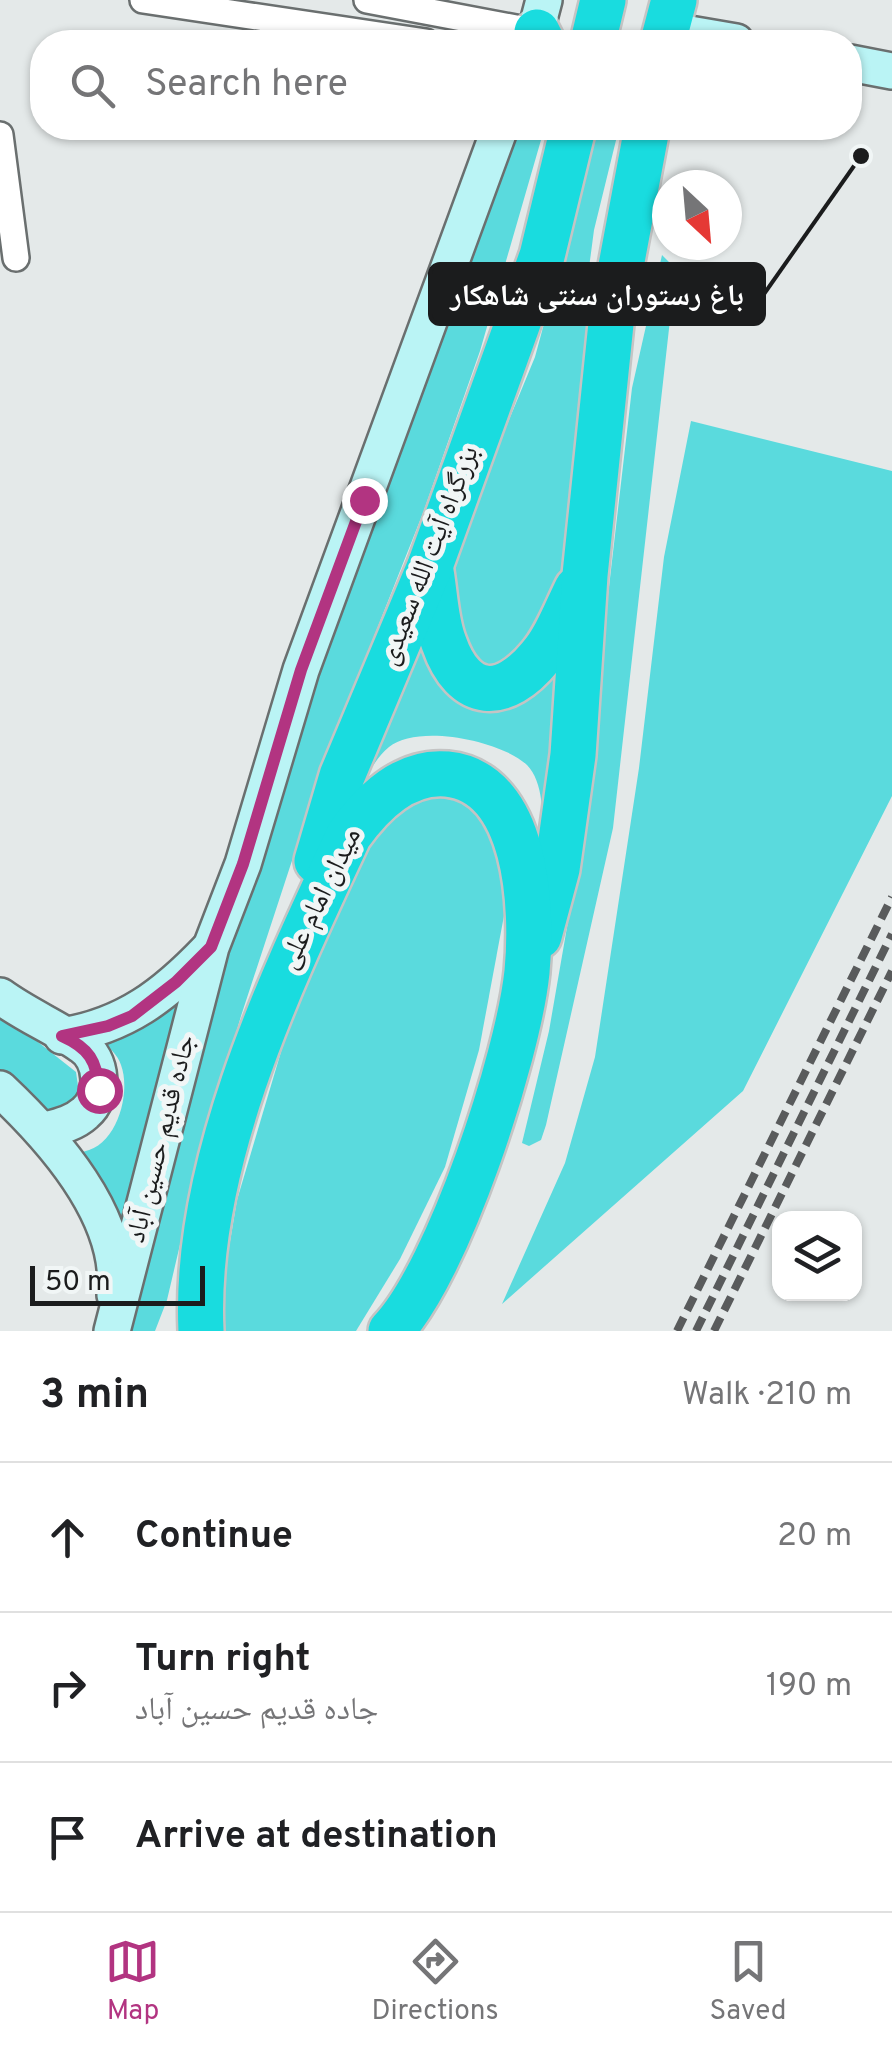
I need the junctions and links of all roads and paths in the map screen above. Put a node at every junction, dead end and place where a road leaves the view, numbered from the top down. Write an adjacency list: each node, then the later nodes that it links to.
1 (144, 0): 5 (street)
2 (367, 0): 4 (street)
3 (603, 0): 6 (highway)
4 (539, 29)
5 (345, 30)
6 (596, 30)
7 (862, 65): 8 (street)
8 (892, 71)
9 (0, 135): 13 (street)
10 (496, 140): 16 (street, جاده قدیم حسین آباد)
11 (570, 140): 14 (highway, بزرگراه آیت الله سعیدی)
12 (646, 140): 15 (highway)
13 (16, 258)
14 (430, 566): 15 (highway); 18 (highway, بزرگراه آیت الله سعیدی)
15 (585, 576): 17 (highway)
16 (211, 947): 20 (street, جاده قدیم حسین آباد); 25 (street, جاده قدیم حسین آباد)
17 (527, 971): 18 (highway, میدان امام علی); 24 (highway, میدان امام علی)
18 (280, 983): 23 (highway, میدان امام علی)
19 (0, 996): 20 (street)
20 (62, 1036): 22 (street)
21 (0, 1089): 22 (street, جاده قدیم حسین آباد)
22 (42, 1132): 25 (street, جاده قدیم حسین آباد)
23 (198, 1283): 26 (highway); 27 (highway, میدان امام علی)
24 (393, 1329)
25 (112, 1331)
26 (178, 1331)
27 (201, 1331)

